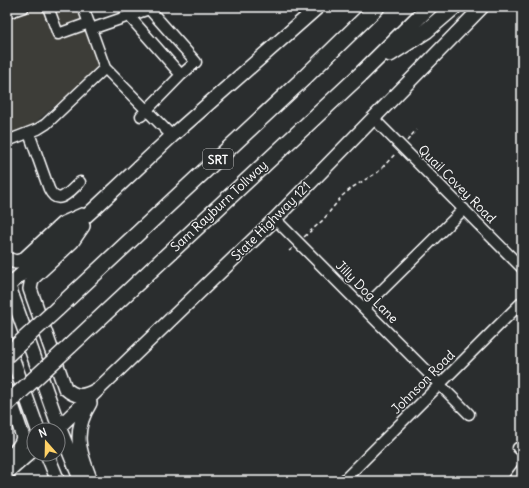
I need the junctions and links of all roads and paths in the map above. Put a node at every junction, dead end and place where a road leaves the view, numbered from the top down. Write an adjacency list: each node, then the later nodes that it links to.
1 (24, 7): 10 (street)
2 (48, 7): 12 (street)
3 (83, 7): 12 (street)
4 (318, 7): 21 (main road)
5 (364, 7): 16 (highway)
6 (377, 7): 16 (highway, SRT)
7 (429, 7): 15 (highway, Sam Rayburn Tollway / SRT)
8 (454, 7): 15 (highway)
9 (482, 7): 18 (main road, State Highway 121)
10 (7, 13)
11 (129, 16): 12 (street); 14 (street); 14 (street)
12 (90, 26): 13 (street)
13 (105, 68): 17 (street); 20 (street)
14 (181, 75): 17 (street)
15 (360, 75): 40 (highway, Sam Rayburn Tollway / SRT, bridge)
16 (304, 78): 36 (highway, SRT, bridge)
17 (144, 114): 21 (street)
18 (373, 118): 27 (street, Quail Covey Road); 28 (main road, State Highway 121)
19 (416, 130): 23 (path)
20 (29, 133): 22 (street); 25 (street)
21 (172, 136): 26 (main road)
22 (7, 141)
23 (405, 143)
24 (399, 150): 29 (path)
25 (80, 182)
26 (94, 209): 30 (main road); 32 (main road); 38 (main road)
27 (464, 209): 31 (street, Quail Covey Road); 34 (street)
28 (275, 219): 34 (street, Jilly Dog Lane); 38 (main road, State Highway 121)
29 (302, 239)
30 (7, 259)
31 (522, 268)
32 (8, 285): 43 (main road)
33 (522, 302): 37 (street, Johnson Road)
34 (364, 308): 37 (street, Jilly Dog Lane)
35 (7, 343): 42 (main road)
36 (7, 355)
37 (440, 384): 41 (street, Jilly Dog Lane); 54 (street, Johnson Road)
38 (100, 388): 44 (main road, State Highway 121); 53 (main road)
39 (7, 390): 47 (main road)
40 (7, 404)
41 (469, 414)
42 (35, 422)
43 (56, 422)
44 (65, 422)
45 (66, 447): 52 (main road)
46 (26, 456): 50 (main road)
47 (7, 458)
48 (51, 462): 51 (main road)
49 (522, 469): 55 (street)
50 (7, 473)
51 (58, 481)
52 (81, 481)
53 (91, 481)
54 (343, 481)
55 (513, 481)

